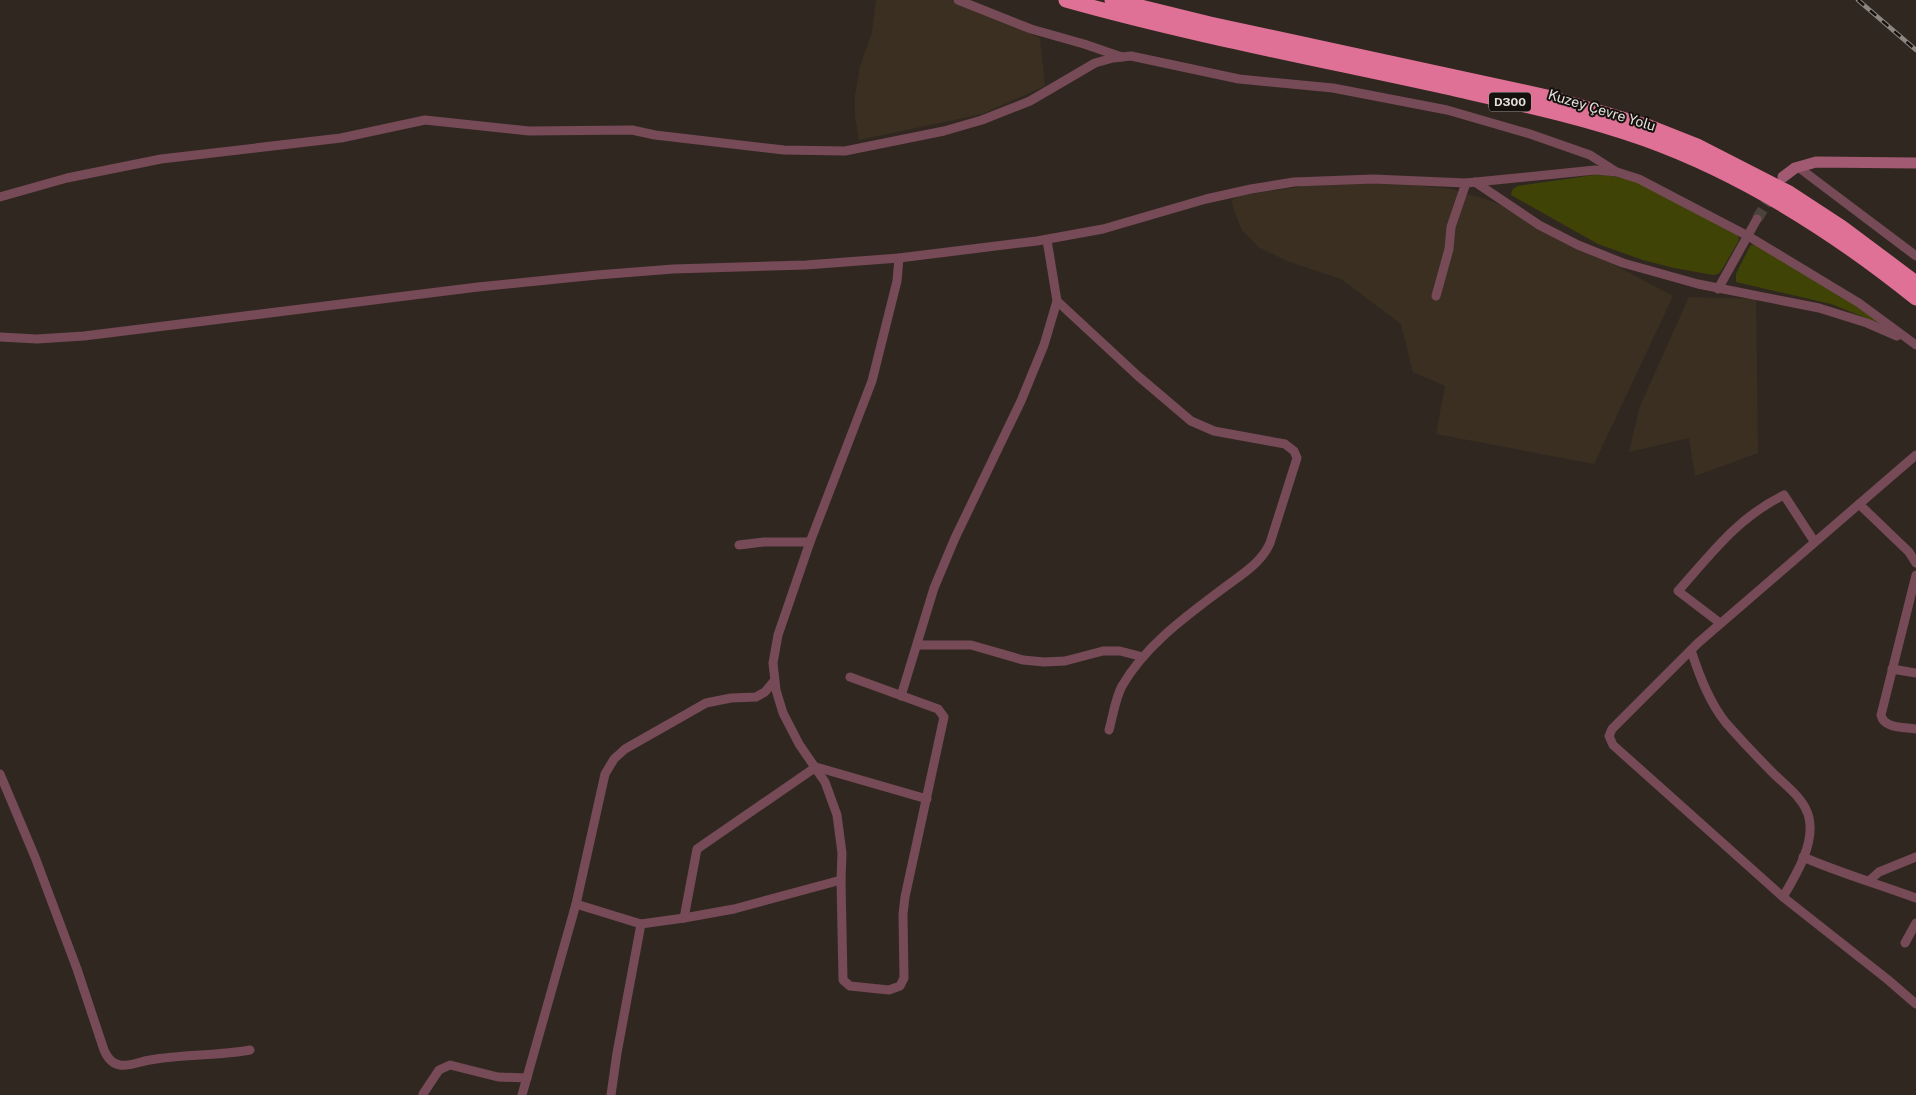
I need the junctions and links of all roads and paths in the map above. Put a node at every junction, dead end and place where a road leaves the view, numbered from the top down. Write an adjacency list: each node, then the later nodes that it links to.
1 (958, 0): 4 (street)
2 (1066, 0): 19 (highway, Kuzey Çevre Yolu / D300)
3 (1112, 0): 16 (highway, Kuzey Çevre Yolu / D300)
4 (1122, 57): 7 (street); 10 (street)
5 (1916, 163): 6 (street)
6 (1798, 167): 8 (street); 14 (street)
7 (1617, 172): 9 (street); 12 (street)
8 (1784, 177)
9 (1471, 183): 13 (street); 17 (street); 18 (street)
10 (0, 197)
11 (1757, 219): 12 (street)
12 (1748, 236): 17 (street); 22 (street)
13 (1047, 240): 15 (street); 20 (street)
14 (1916, 256)
15 (899, 258): 21 (street); 26 (street)
16 (1916, 283)
17 (1718, 289): 22 (street)
18 (1436, 296)
19 (1916, 298)
20 (1056, 301): 31 (street); 33 (street)
21 (0, 337)
22 (1915, 344)
23 (1916, 455): 24 (street)
24 (1859, 504): 25 (street); 28 (street)
25 (1814, 541): 30 (street); 30 (street)
26 (810, 542): 27 (street); 37 (street)
27 (739, 544)
28 (1916, 563)
29 (1916, 575): 34 (street)
30 (1720, 623): 32 (street)
31 (918, 645): 33 (street); 38 (street)
32 (1691, 650): 44 (street); 48 (street)
33 (1143, 657): 40 (street)
34 (1892, 669): 35 (street); 39 (street)
35 (1916, 673)
36 (850, 678): 38 (street)
37 (774, 681): 41 (street); 50 (street)
38 (901, 696): 43 (street)
39 (1916, 729)
40 (1109, 730)
41 (816, 767): 43 (street); 46 (street); 51 (street)
42 (0, 774): 56 (street)
43 (927, 799): 46 (street)
44 (1803, 857): 47 (street); 48 (street)
45 (1916, 857): 47 (street)
46 (841, 880): 51 (street)
47 (1870, 880): 49 (street)
48 (1783, 897): 55 (street)
49 (1916, 898)
50 (576, 904): 53 (street); 57 (street)
51 (684, 918): 53 (street)
52 (1916, 923): 54 (street)
53 (641, 924): 60 (street)
54 (1905, 943)
55 (1916, 1004)
56 (250, 1050)
57 (527, 1078): 58 (street); 59 (street)
58 (422, 1094)
59 (522, 1095)
60 (611, 1095)

